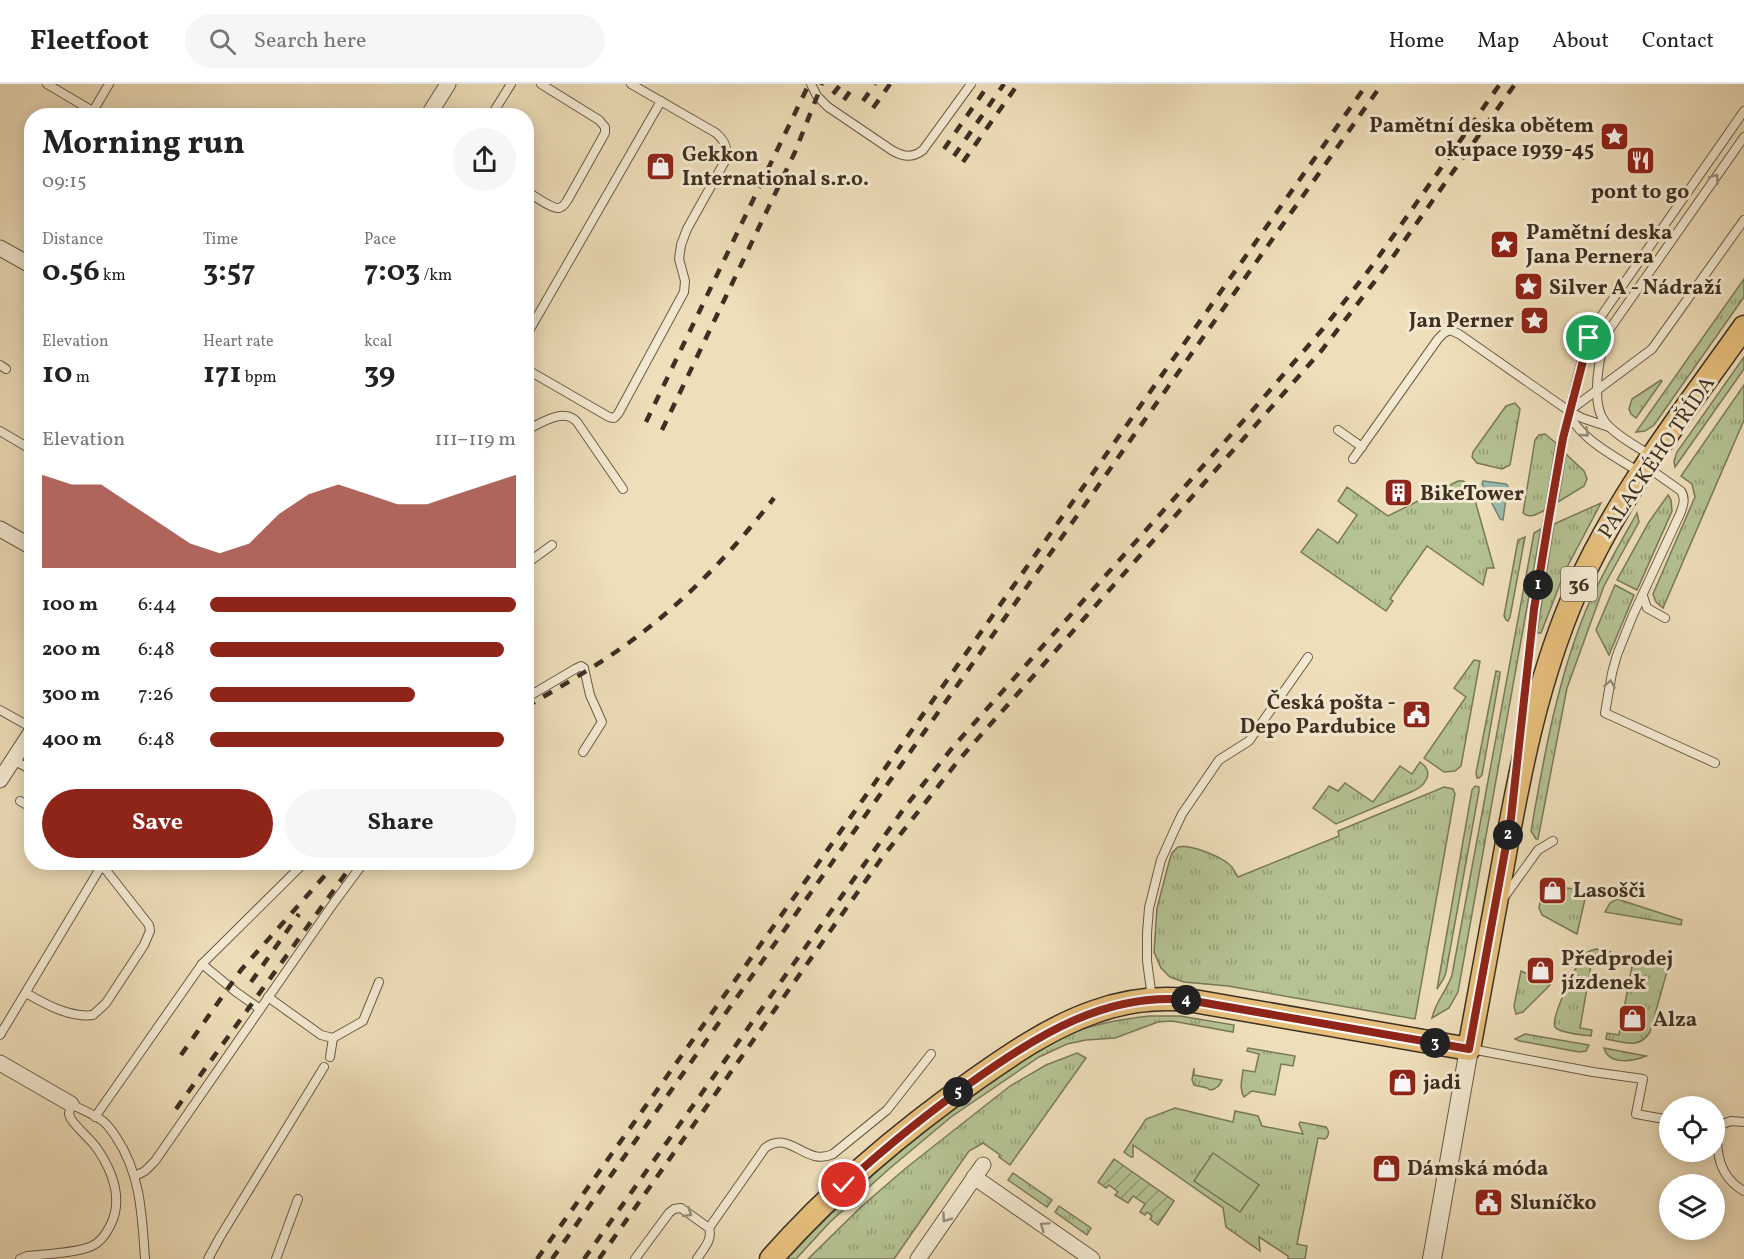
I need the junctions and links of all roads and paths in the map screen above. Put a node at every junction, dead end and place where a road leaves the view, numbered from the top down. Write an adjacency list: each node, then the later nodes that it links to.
1 (47, 84): 10 (lane)
2 (109, 84): 11 (lane)
3 (448, 84): 12 (street)
4 (511, 84): 13 (lane)
5 (541, 84): 16 (lane)
6 (631, 84): 9 (lane)
7 (811, 84): 8 (lane)
8 (971, 84)
9 (661, 101): 20 (lane); 22 (lane)
10 (88, 108)
11 (99, 108)
12 (433, 108)
13 (496, 108)
14 (1744, 111): 24 (lane)
15 (1744, 137): 23 (lane, one-way to 15)
16 (534, 196)
17 (1744, 220): 23 (lane)
18 (0, 248): 19 (street)
19 (24, 262)
20 (534, 322)
21 (1744, 327): 32 (main road, PALACKÉHO TŘÍDA / 36)
22 (534, 374)
23 (1597, 390): 24 (lane); 27 (lane)
24 (1569, 411): 27 (lane); 30 (lane); 32 (lane, one-way to 32); 52 (lane)
25 (534, 426): 33 (lane)
26 (1338, 430): 30 (lane)
27 (1613, 430): 32 (lane)
28 (0, 431): 29 (lane)
29 (24, 445)
30 (1362, 447): 31 (lane)
31 (1353, 459)
32 (1647, 465): 38 (lane); 52 (main road, PALACKÉHO TŘÍDA / 36)
33 (623, 489)
34 (0, 529): 35 (street)
35 (24, 542)
36 (552, 545): 37 (lane)
37 (534, 558)
38 (1643, 596): 39 (lane); 47 (lane, one-way to 38)
39 (1665, 618)
40 (1308, 657): 63 (lane)
41 (534, 693): 45 (lane)
42 (0, 710): 43 (lane)
43 (24, 724)
44 (24, 742): 46 (street)
45 (583, 752)
46 (13, 760): 48 (lane); 49 (street)
47 (1715, 763)
48 (24, 766)
49 (0, 780)
50 (20, 801): 51 (lane)
51 (24, 803)
52 (1511, 818): 58 (main road, PALACKÉHO TŘÍDA / 36)
53 (1553, 842): 58 (lane)
54 (98, 870): 61 (lane)
55 (106, 870): 61 (lane)
56 (297, 870): 59 (lane)
57 (358, 870): 62 (lane)
58 (1494, 912): 67 (main road, PALACKÉHO TŘÍDA / 36)
59 (202, 964): 64 (lane); 75 (lane)
60 (379, 981): 66 (lane)
61 (26, 993): 65 (lane)
62 (268, 997): 64 (lane); 66 (lane)
63 (1152, 999): 67 (main road); 90 (main road)
64 (260, 1009): 80 (lane)
65 (0, 1035)
66 (333, 1038): 69 (lane)
67 (1469, 1049): 73 (lane); 93 (street, PALACKÉHO TŘÍDA)
68 (931, 1054): 83 (lane)
69 (330, 1057)
70 (0, 1063): 74 (street)
71 (324, 1066): 86 (lane)
72 (1653, 1077): 73 (lane)
73 (1643, 1079): 76 (lane)
74 (71, 1104): 75 (lane); 84 (lane)
75 (95, 1117): 80 (lane)
76 (1659, 1118)
77 (1744, 1122): 78 (lane)
78 (1725, 1124)
79 (1720, 1162): 81 (lane)
80 (135, 1176): 85 (lane)
81 (1744, 1191)
82 (298, 1199): 87 (lane)
83 (709, 1227): 88 (lane, one-way to 83); 89 (lane)
84 (20, 1259)
85 (145, 1259)
86 (208, 1259)
87 (276, 1259)
88 (635, 1259)
89 (697, 1259)
90 (771, 1259)
91 (918, 1259): 92 (street, one-way to 91)
92 (1092, 1259)
93 (1432, 1259)

